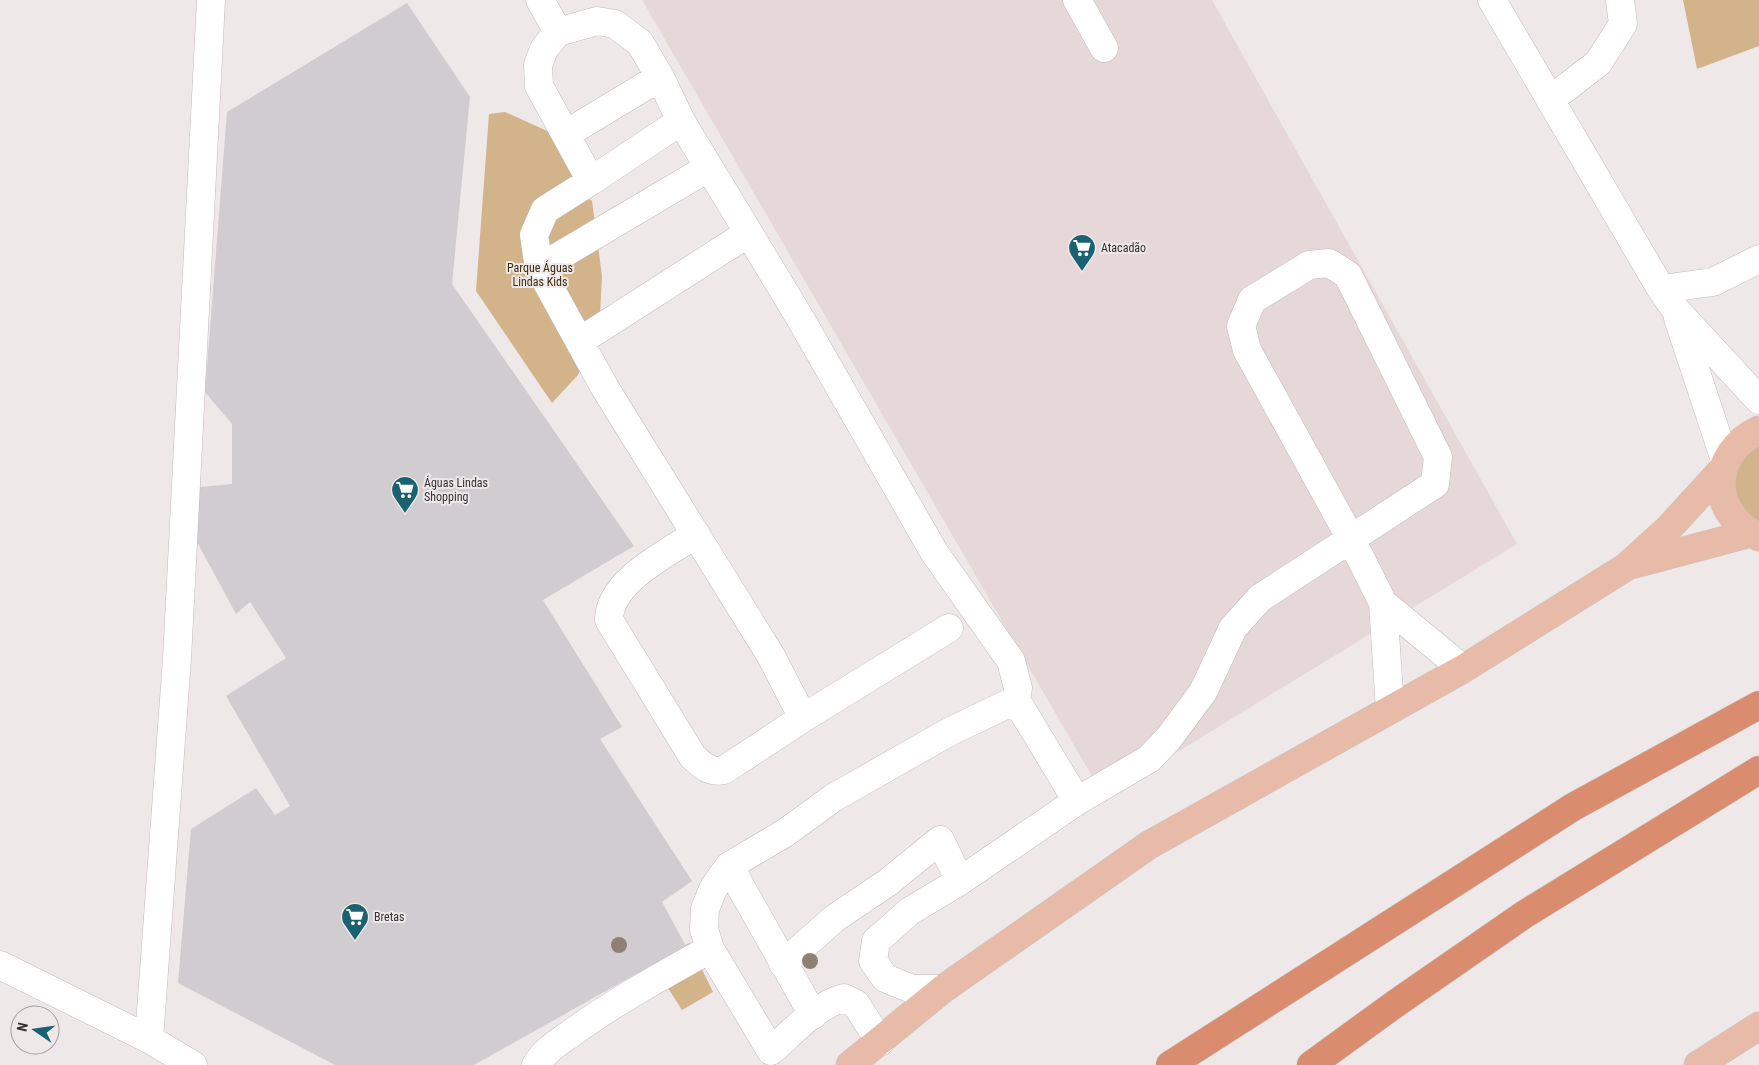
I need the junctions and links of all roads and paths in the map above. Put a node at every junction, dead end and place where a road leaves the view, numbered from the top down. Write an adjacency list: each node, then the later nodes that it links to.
1 (211, 0): 43 (street)
2 (540, 0): 6 (street)
3 (1077, 0): 7 (street)
4 (1492, 0): 9 (street)
5 (1620, 0): 9 (street)
6 (558, 32): 8 (street); 11 (street)
7 (1104, 48)
8 (660, 77): 10 (street); 11 (street)
9 (1550, 100): 17 (street)
10 (681, 121): 12 (street); 13 (street)
11 (566, 134): 13 (street)
12 (708, 168): 14 (street); 16 (street)
13 (591, 180): 16 (street)
14 (747, 234): 18 (street); 29 (street)
15 (1759, 259): 17 (street)
16 (539, 268): 18 (street)
17 (1668, 299): 19 (street); 21 (street)
18 (580, 341): 22 (street)
19 (1759, 400)
20 (1759, 430): 21 (main road)
21 (1724, 465): 23 (main road); 25 (main road)
22 (696, 534): 32 (street); 32 (street)
23 (1755, 535): 25 (main road)
24 (1351, 539): 24 (street); 26 (street); 34 (street)
25 (1626, 567): 28 (main road)
26 (1383, 603): 28 (street); 31 (street)
27 (949, 628): 32 (street)
28 (1463, 668): 31 (main road)
29 (1016, 700): 34 (street); 35 (street)
30 (1758, 705): 49 (highway)
31 (1390, 709): 40 (main road)
32 (803, 718)
33 (1759, 770): 50 (highway)
34 (1077, 802): 36 (street)
35 (729, 866): 37 (street); 38 (street)
36 (960, 881): 38 (street); 40 (street)
37 (710, 949): 45 (street); 47 (street)
38 (783, 964): 41 (street)
39 (0, 965): 43 (street)
40 (943, 989): 44 (main road)
41 (823, 1008): 44 (street); 45 (street)
42 (1759, 1026): 51 (main road)
43 (149, 1039): 46 (street)
44 (880, 1042): 48 (main road)
45 (763, 1058)
46 (192, 1065)
47 (536, 1065)
48 (850, 1065)
49 (1170, 1065)
50 (1311, 1065)
51 (1698, 1065)

